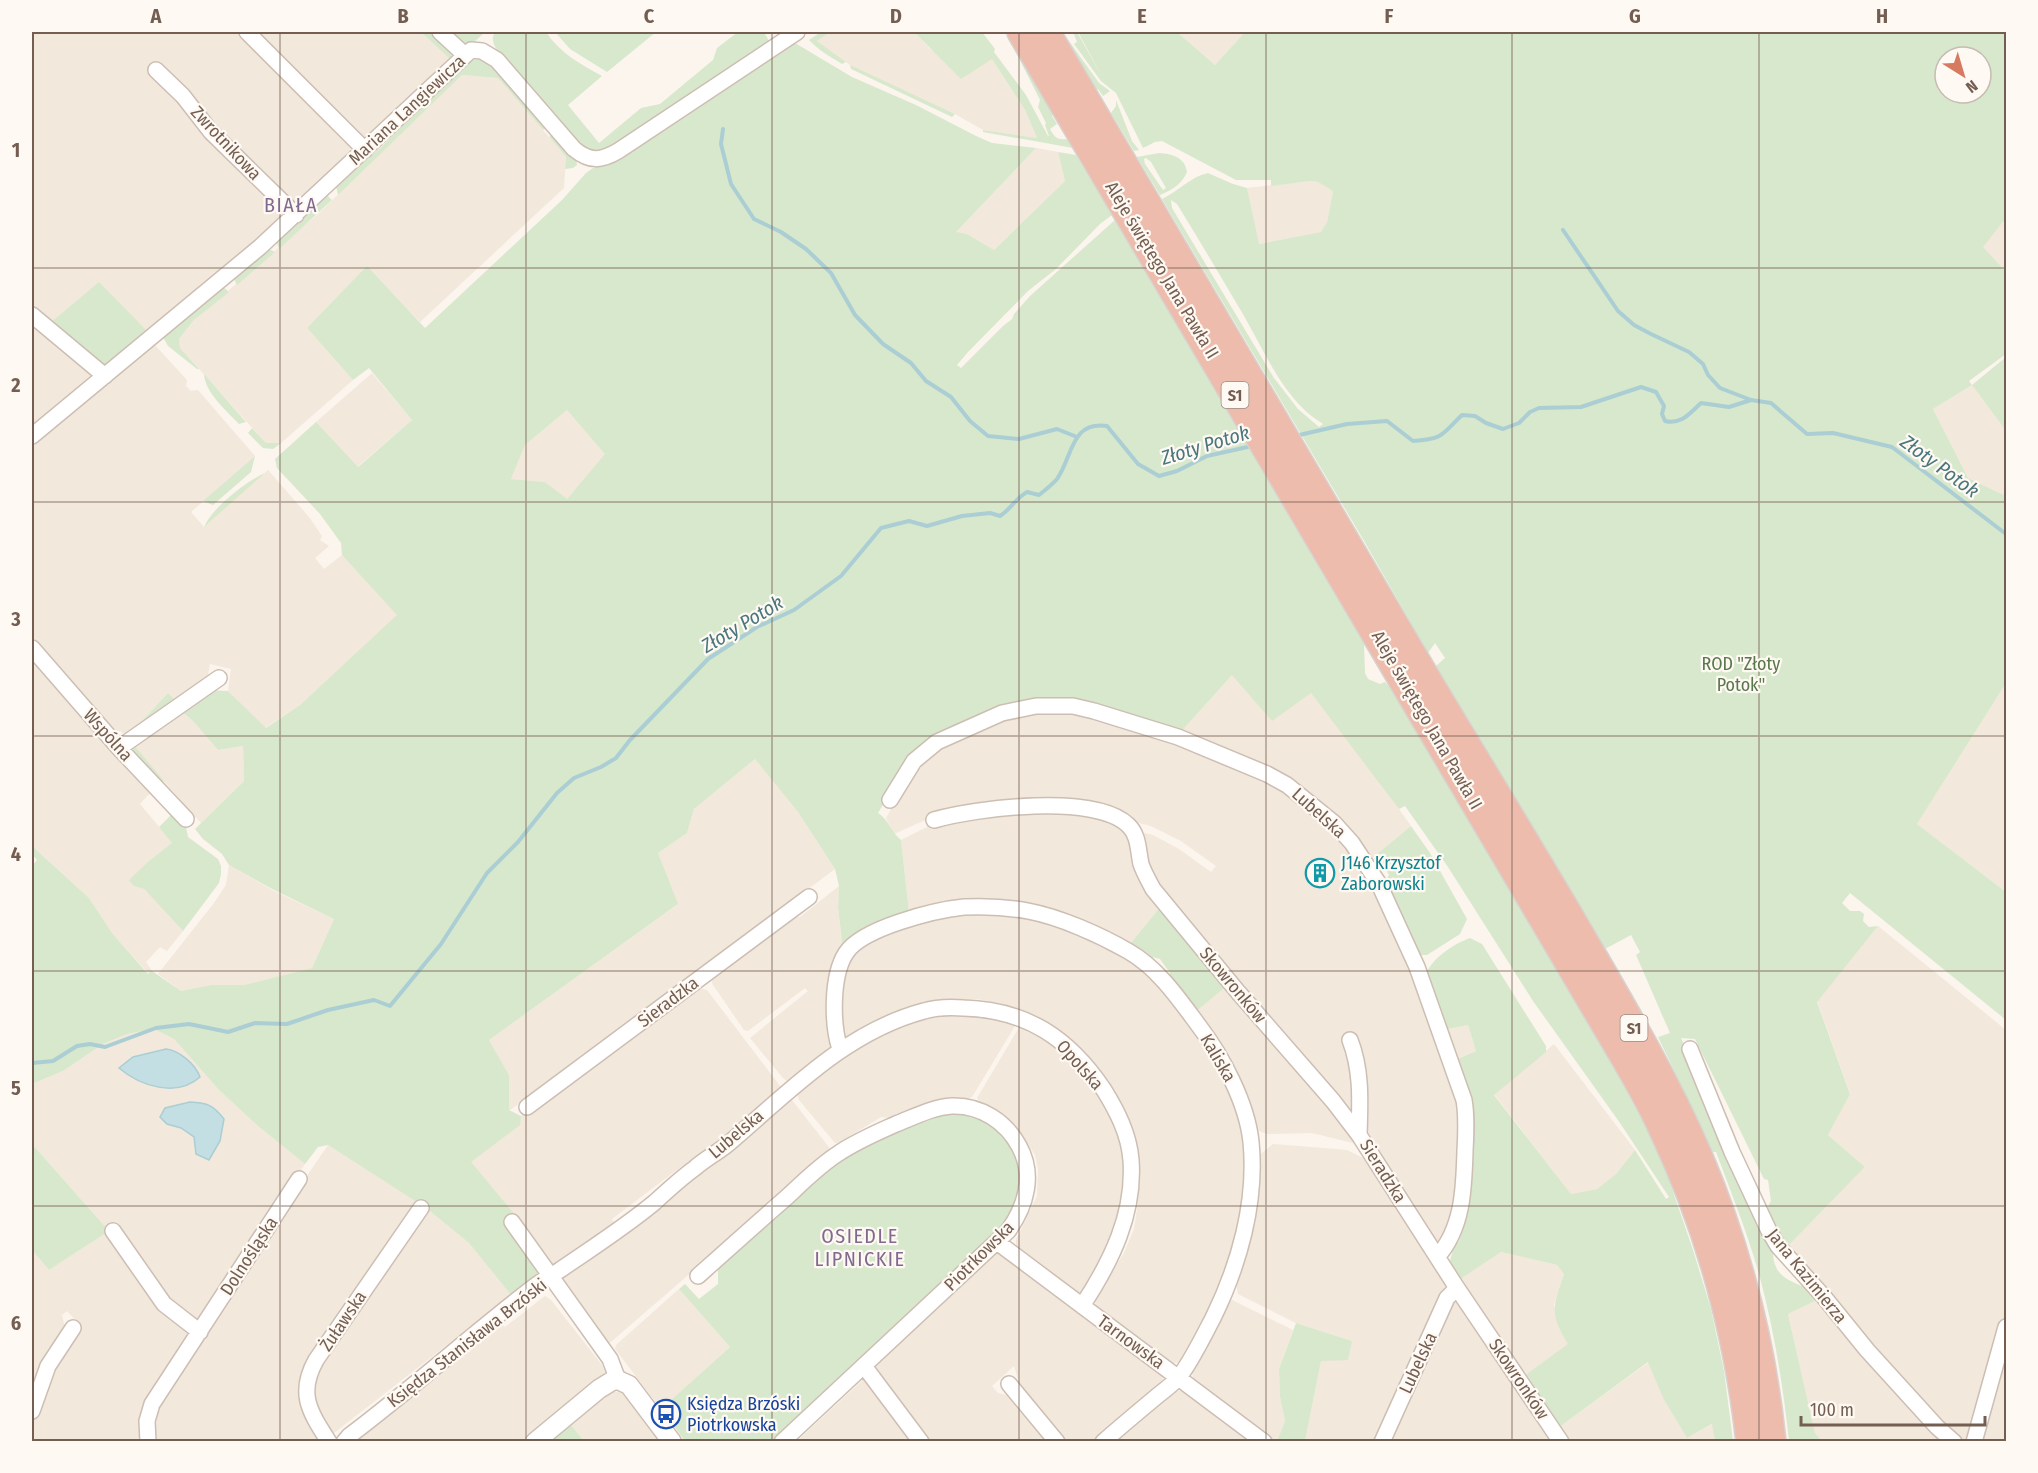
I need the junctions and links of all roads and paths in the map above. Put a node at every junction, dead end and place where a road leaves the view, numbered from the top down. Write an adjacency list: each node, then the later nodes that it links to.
1 (247, 32): 9 (street)
2 (440, 32): 6 (street)
3 (797, 32): 6 (street, Mariana Langiewicza)
4 (1021, 32): 8 (highway, Aleje świętego Jana Pawła II / S1)
5 (1046, 32): 8 (highway, Aleje świętego Jana Pawła II / S1)
6 (465, 55): 9 (street, Mariana Langiewicza)
7 (156, 70): 10 (street, Zwrotnikowa)
8 (1087, 123): 15 (highway, Aleje świętego Jana Pawła II / S1)
9 (365, 150): 10 (street, Mariana Langiewicza)
10 (296, 215): 12 (street, Mariana Langiewicza)
11 (32, 315): 12 (street)
12 (105, 376): 13 (street, Mariana Langiewicza)
13 (32, 436)
14 (32, 648): 17 (street, Wspólna)
15 (1401, 656): 57 (highway, Aleje świętego Jana Pawła II / S1); 58 (highway, Aleje świętego Jana Pawła II / S1)
16 (219, 678): 17 (street)
17 (119, 748): 19 (street, Wspólna)
18 (890, 800): 32 (street, Lubelska)
19 (186, 819)
20 (934, 820): 26 (street, Skowronków)
21 (809, 897): 25 (street, Sieradzka)
22 (1350, 1040): 26 (street, Sieradzka)
23 (840, 1049): 33 (street, Lubelska); 36 (street, Opolska); 41 (street, Kaliska)
24 (1690, 1049): 59 (street, Jana Kazimierza)
25 (527, 1107)
26 (1359, 1135): 32 (street, Sieradzka)
27 (299, 1179): 39 (street, Dolnośląska)
28 (421, 1208): 46 (street, Żuławska)
29 (512, 1222): 33 (street)
30 (113, 1231): 39 (street)
31 (997, 1242): 34 (street, Piotrkowska); 36 (street, Tarnowska); 40 (street, Piotrkowska)
32 (1437, 1257): 35 (street, Sieradzka)
33 (551, 1276): 42 (street, Księdza Stanisława Brzóski); 47 (street, Księdza Stanisława Brzóski)
34 (698, 1276)
35 (1457, 1288): 55 (street, Lubelska); 56 (street, Skowronków)
36 (1082, 1306): 41 (street, Tarnowska)
37 (2007, 1327): 60 (street)
38 (72, 1328): 44 (street)
39 (200, 1332): 45 (street, Dolnośląska)
40 (864, 1366): 50 (street, Piotrkowska); 51 (street)
41 (1179, 1377): 53 (street, Kaliska); 54 (street, Tarnowska)
42 (618, 1380): 48 (street); 49 (street, Księdza Stanisława Brzóski)
43 (1009, 1384): 52 (street)
44 (32, 1411)
45 (148, 1442)
46 (329, 1442)
47 (344, 1442)
48 (535, 1442)
49 (672, 1442)
50 (782, 1442)
51 (921, 1442)
52 (1057, 1442)
53 (1103, 1442)
54 (1264, 1442)
55 (1382, 1442)
56 (1561, 1442)
57 (1750, 1442)
58 (1772, 1442)
59 (1954, 1442)
60 (1974, 1442)

